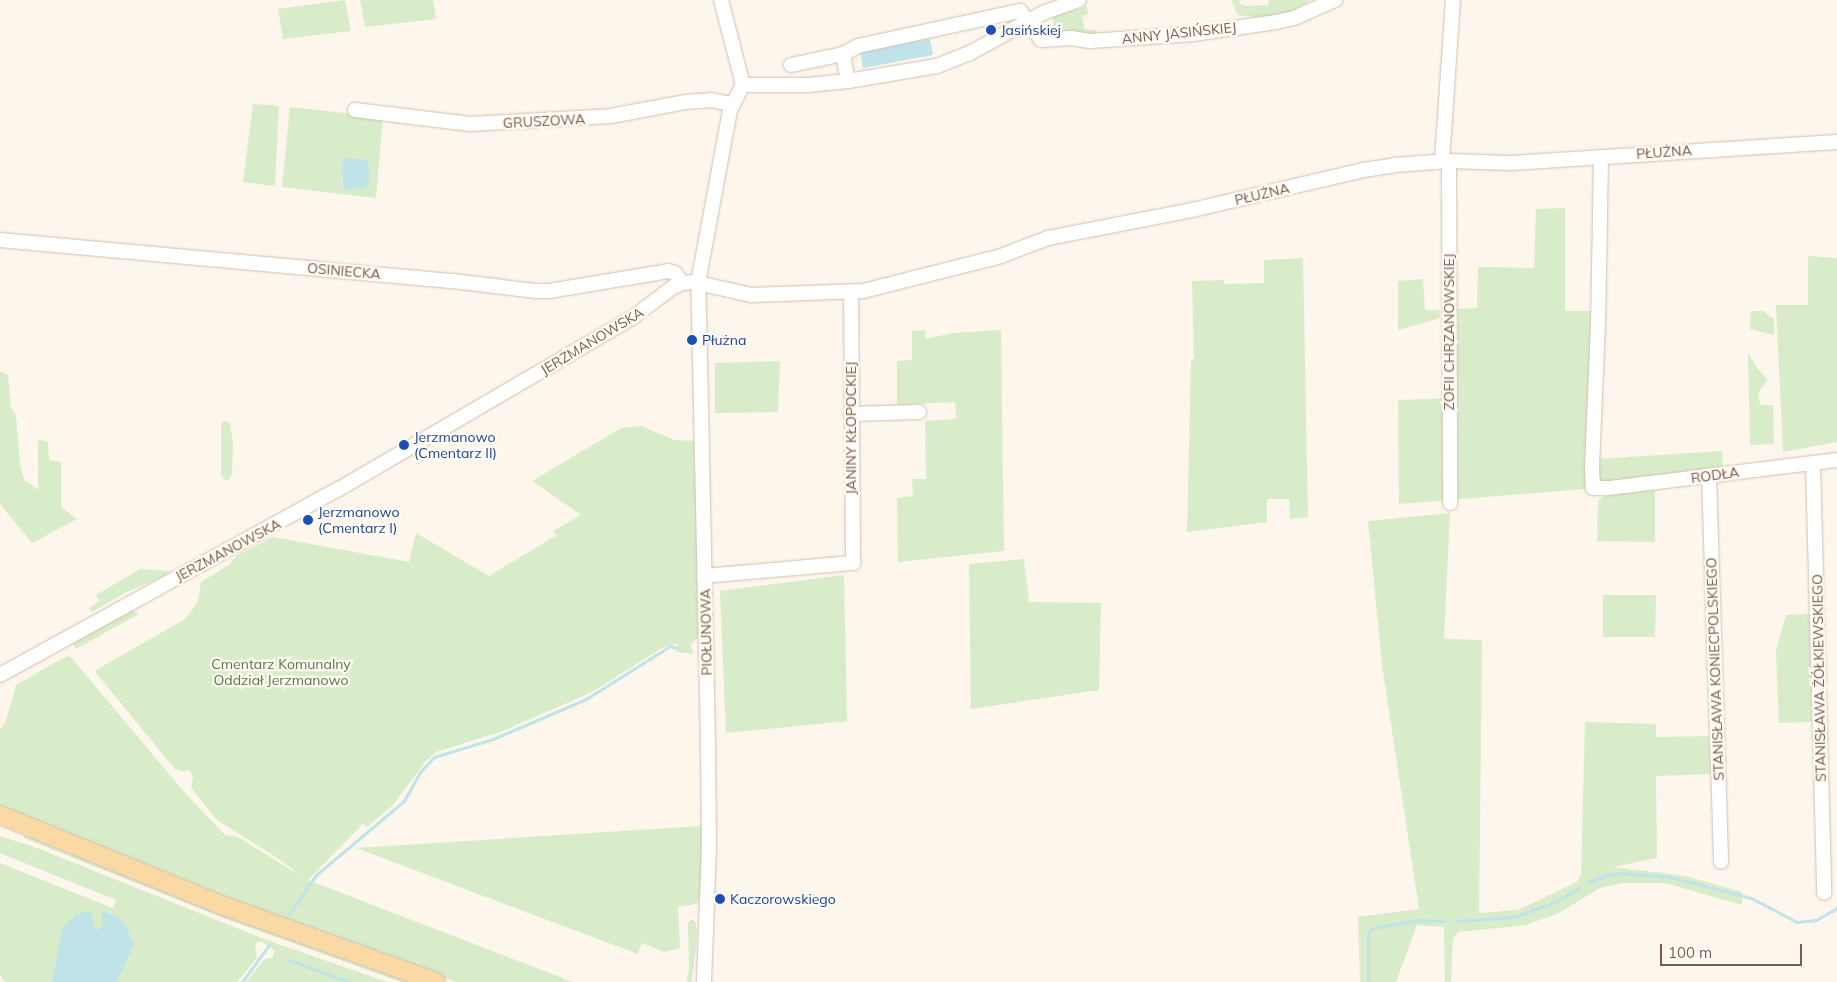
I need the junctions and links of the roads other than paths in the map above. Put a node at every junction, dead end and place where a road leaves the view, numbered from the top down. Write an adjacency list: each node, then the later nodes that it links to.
1 (721, 0): 9 (street)
2 (1079, 0): 5 (street)
3 (1335, 0): 5 (street, ANNY JASIŃSKIEJ)
4 (1453, 0): 14 (street, ZOFII CHRZANOWSKIEJ)
5 (1026, 22): 6 (street); 8 (street)
6 (843, 54): 7 (street); 8 (street)
7 (791, 66)
8 (848, 81): 9 (street)
9 (743, 85): 10 (street)
10 (732, 104): 11 (street, GRUSZOWA); 17 (street)
11 (355, 110)
12 (1837, 142): 13 (street, PŁUŻNA)
13 (1601, 157): 14 (street, PŁUŻNA); 23 (street, RODŁA)
14 (1446, 161): 18 (street, PŁUŻNA); 24 (street, ZOFII CHRZANOWSKIEJ)
15 (0, 240): 16 (street, OSINIECKA)
16 (682, 283): 17 (street); 26 (street, JERZMANOWSKA)
17 (698, 283): 18 (street, PŁUŻNA); 25 (street, PIOŁUNOWA)
18 (851, 292): 20 (street, JANINY KŁOPOCKIEJ)
19 (919, 412): 20 (street)
20 (851, 414): 25 (street, JANINY KŁOPOCKIEJ)
21 (1837, 460): 22 (street, RODŁA)
22 (1814, 463): 23 (street, RODŁA); 29 (street, STANISŁAWA ŻÓŁKIEWSKIEGO)
23 (1709, 476): 28 (street, STANISŁAWA KONIECPOLSKIEGO)
24 (1450, 503)
25 (704, 576): 31 (street, PIOŁUNOWA)
26 (0, 675)
27 (0, 815): 30 (main road)
28 (1721, 862)
29 (1824, 893)
30 (436, 982)
31 (704, 982)

